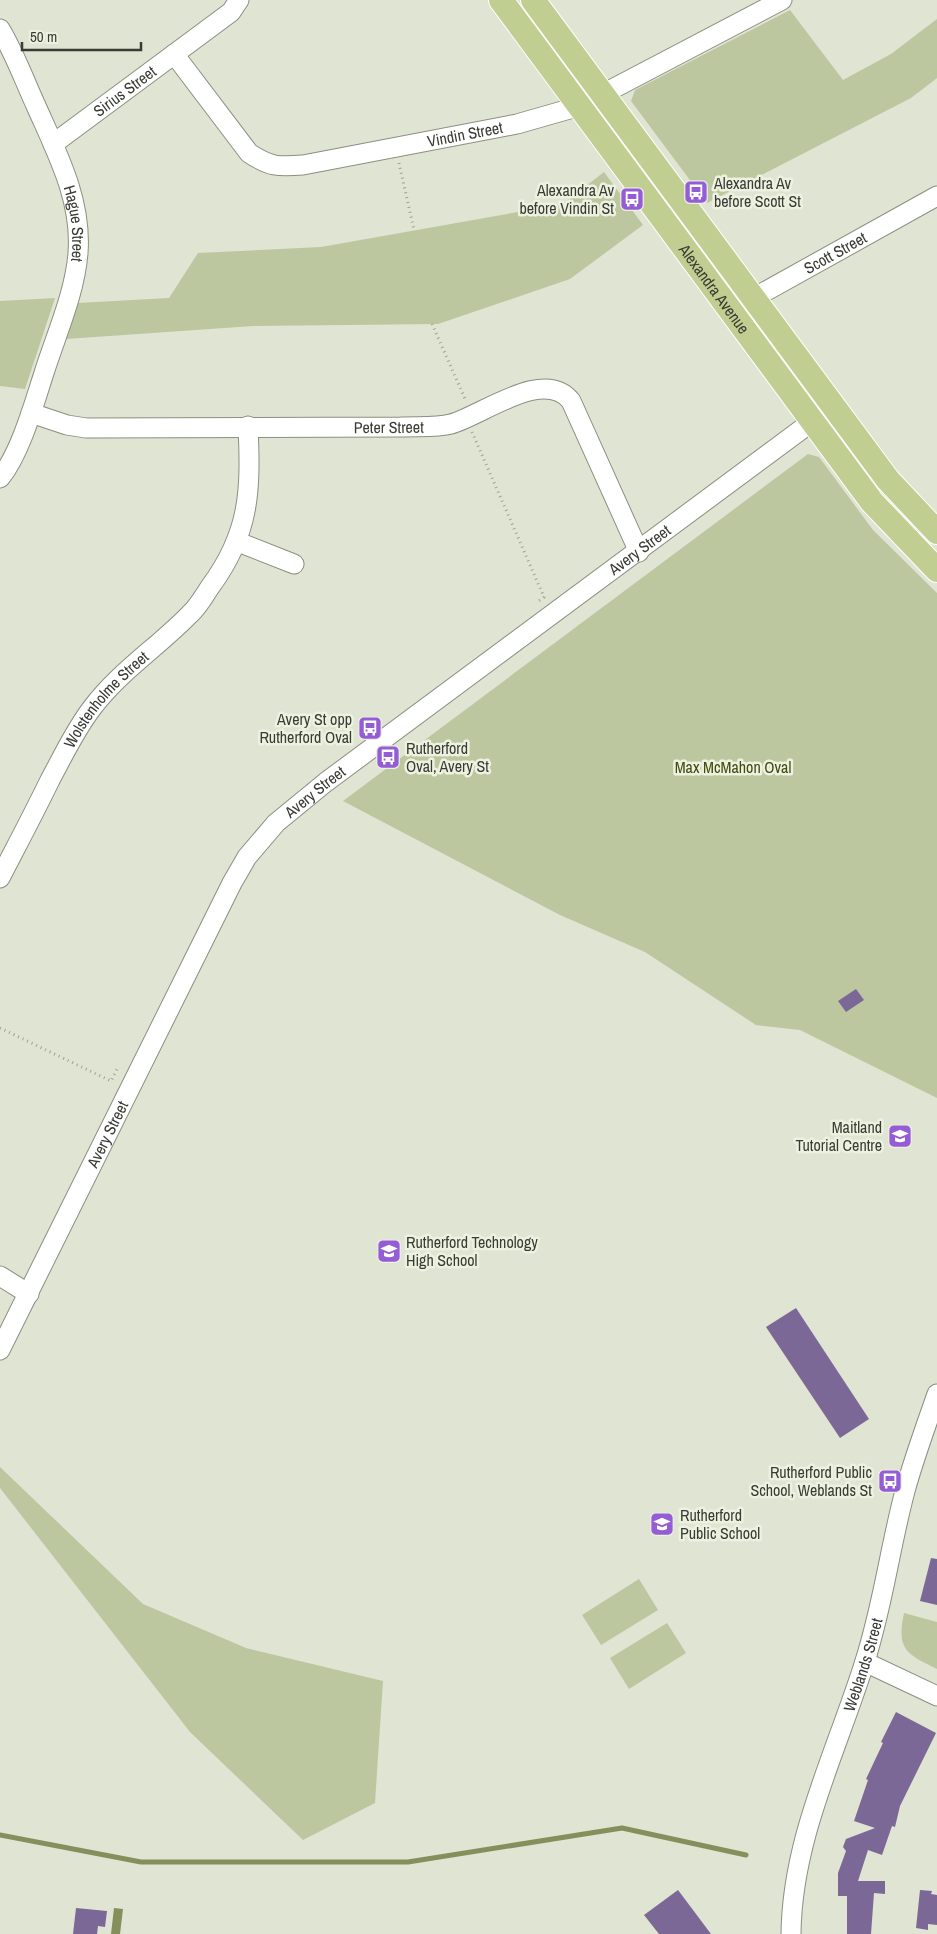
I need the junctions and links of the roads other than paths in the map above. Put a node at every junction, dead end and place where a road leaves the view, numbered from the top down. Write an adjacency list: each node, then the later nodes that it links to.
1 (239, 0): 6 (street, Sirius Street)
2 (501, 0): 8 (main road, Alexandra Avenue)
3 (533, 0): 7 (main road, Alexandra Avenue)
4 (782, 0): 7 (street, Vindin Street)
5 (0, 29): 9 (street, Hague Street)
6 (174, 54): 8 (street, Vindin Street); 9 (street, Sirius Street)
7 (603, 96): 8 (street, Vindin Street); 11 (main road, Alexandra Avenue)
8 (580, 106): 12 (main road, Alexandra Avenue)
9 (53, 144): 14 (street, Hague Street)
10 (937, 196): 11 (street, Scott Street)
11 (754, 298): 12 (street, Scott Street); 13 (main road, Alexandra Avenue)
12 (732, 310): 15 (main road, Alexandra Avenue)
13 (833, 406): 15 (street, Avery Street); 18 (main road, Alexandra Avenue)
14 (31, 413): 16 (street, Peter Street); 17 (street, Hague Street)
15 (811, 422): 20 (street, Avery Street); 22 (main road, Alexandra Avenue)
16 (248, 426): 19 (street, Wolstenholme Street); 20 (street, Peter Street)
17 (0, 478)
18 (937, 532)
19 (238, 542): 21 (street); 23 (street, Wolstenholme Street)
20 (639, 552): 25 (street, Avery Street)
21 (294, 564)
22 (937, 570)
23 (0, 878)
24 (0, 1276): 25 (street)
25 (28, 1294): 26 (street, Avery Street)
26 (0, 1350)
27 (937, 1394): 28 (street, Weblands Street)
28 (865, 1662): 29 (street); 30 (street, Weblands Street)
29 (937, 1696)
30 (791, 1934)

